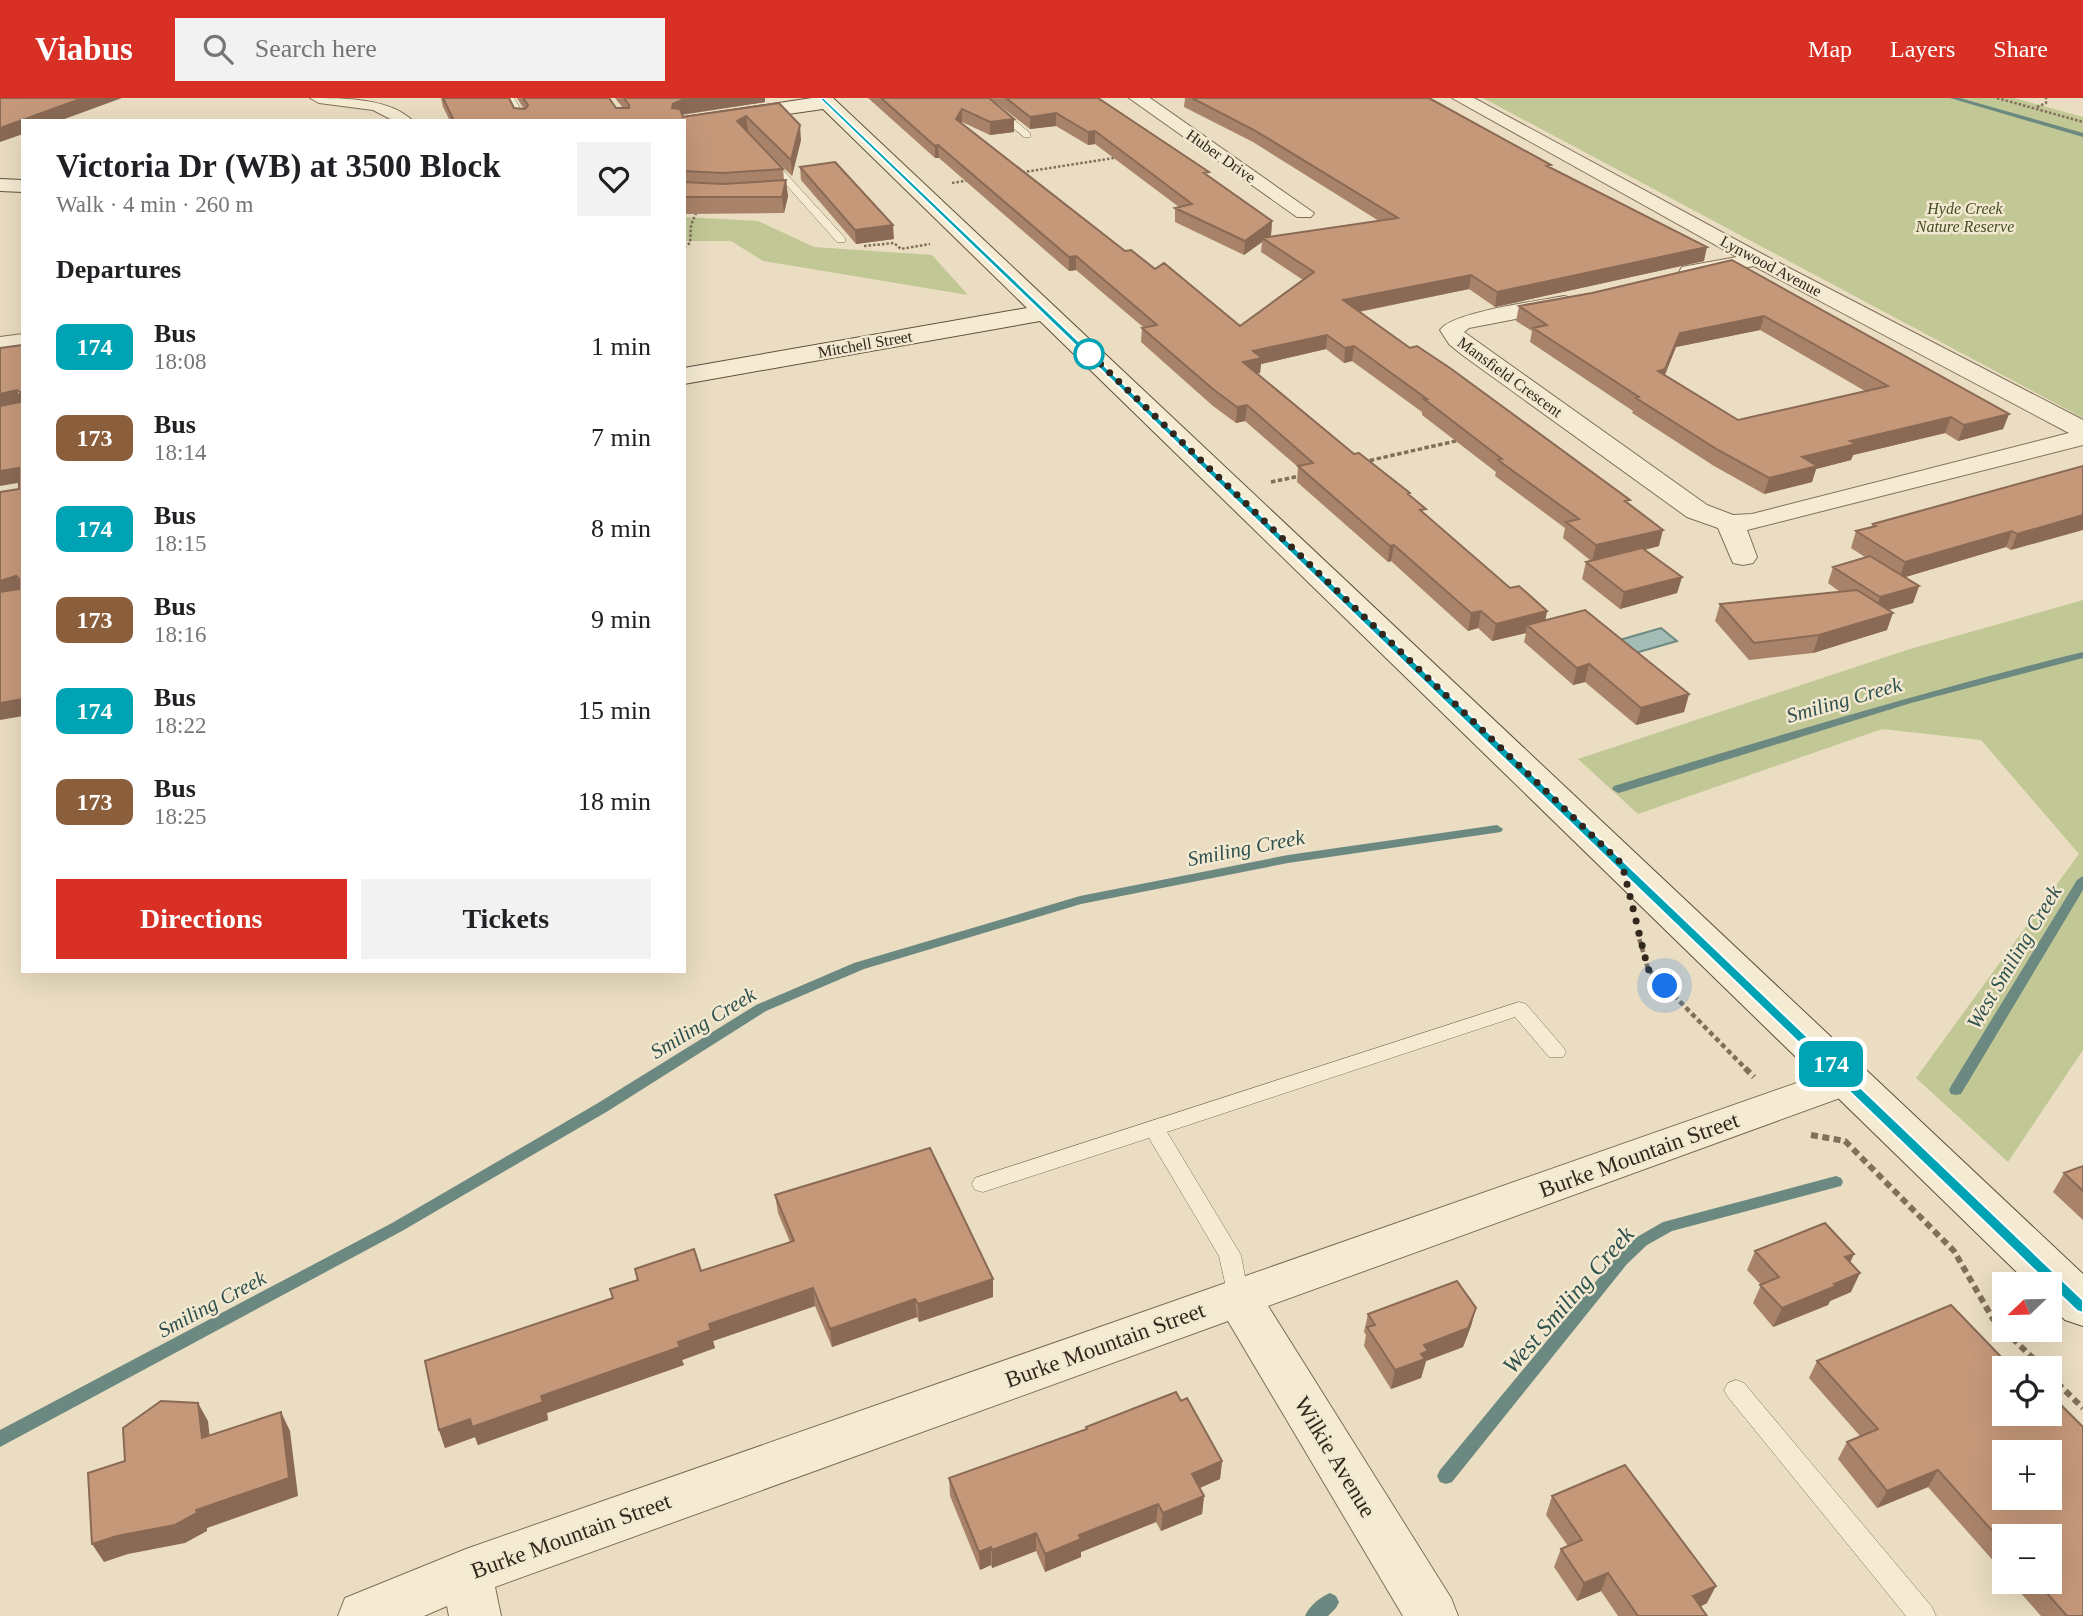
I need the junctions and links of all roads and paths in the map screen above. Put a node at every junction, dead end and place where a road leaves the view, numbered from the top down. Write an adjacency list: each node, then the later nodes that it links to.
1 (319, 98): 11 (street)
2 (510, 98): 12 (lane)
3 (982, 98): 15 (lane)
4 (1461, 98): 29 (street, Lynwood Avenue)
5 (1997, 98): 10 (path)
6 (2046, 98): 10 (path)
7 (825, 100): 14 (main road); 22 (main road)
8 (1143, 101): 9 (street); 24 (street, Huber Drive)
9 (1170, 101)
10 (2036, 108): 13 (path)
11 (402, 119)
12 (523, 119)
13 (2083, 122)
14 (686, 123)
15 (1027, 135)
16 (763, 153): 25 (lane)
17 (1123, 157): 18 (path)
18 (1013, 173)
19 (972, 180): 22 (path)
20 (0, 185): 21 (main road)
21 (21, 186)
22 (916, 188): 32 (main road)
23 (702, 203): 27 (path)
24 (1304, 213)
25 (841, 240)
26 (930, 244): 28 (path)
27 (686, 246)
28 (863, 246)
29 (1757, 259): 30 (street); 36 (street, Lynwood Avenue)
30 (1667, 276)
31 (1587, 298): 42 (street, Mansfield Crescent)
32 (1046, 312): 35 (main road, Mitchell Street); 46 (main road)
33 (21, 341): 34 (street)
34 (0, 344)
35 (686, 376)
36 (2083, 430)
37 (2083, 437): 42 (street, Mansfield Crescent)
38 (1466, 438): 39 (path)
39 (1362, 462)
40 (1310, 474): 41 (path)
41 (1270, 482)
42 (1730, 523): 43 (street)
43 (1743, 557)
44 (1637, 928): 47 (path)
45 (1556, 1052): 48 (lane)
46 (1848, 1080): 51 (street, Burke Mountain Street); 52 (main road)
47 (1760, 1082)
48 (1154, 1128): 50 (lane); 51 (lane)
49 (1811, 1135): 53 (path)
50 (983, 1184)
51 (1238, 1298): 59 (street, Burke Mountain Street); 61 (street, Wilkie Avenue)
52 (2083, 1305)
53 (1992, 1317)
54 (2017, 1342): 55 (path)
55 (2031, 1356)
56 (2062, 1388): 58 (path)
57 (1736, 1390): 62 (lane)
58 (2083, 1408)
59 (471, 1594): 60 (street, Burke Mountain Street)
60 (364, 1616)
61 (1432, 1616)
62 (1923, 1616)

